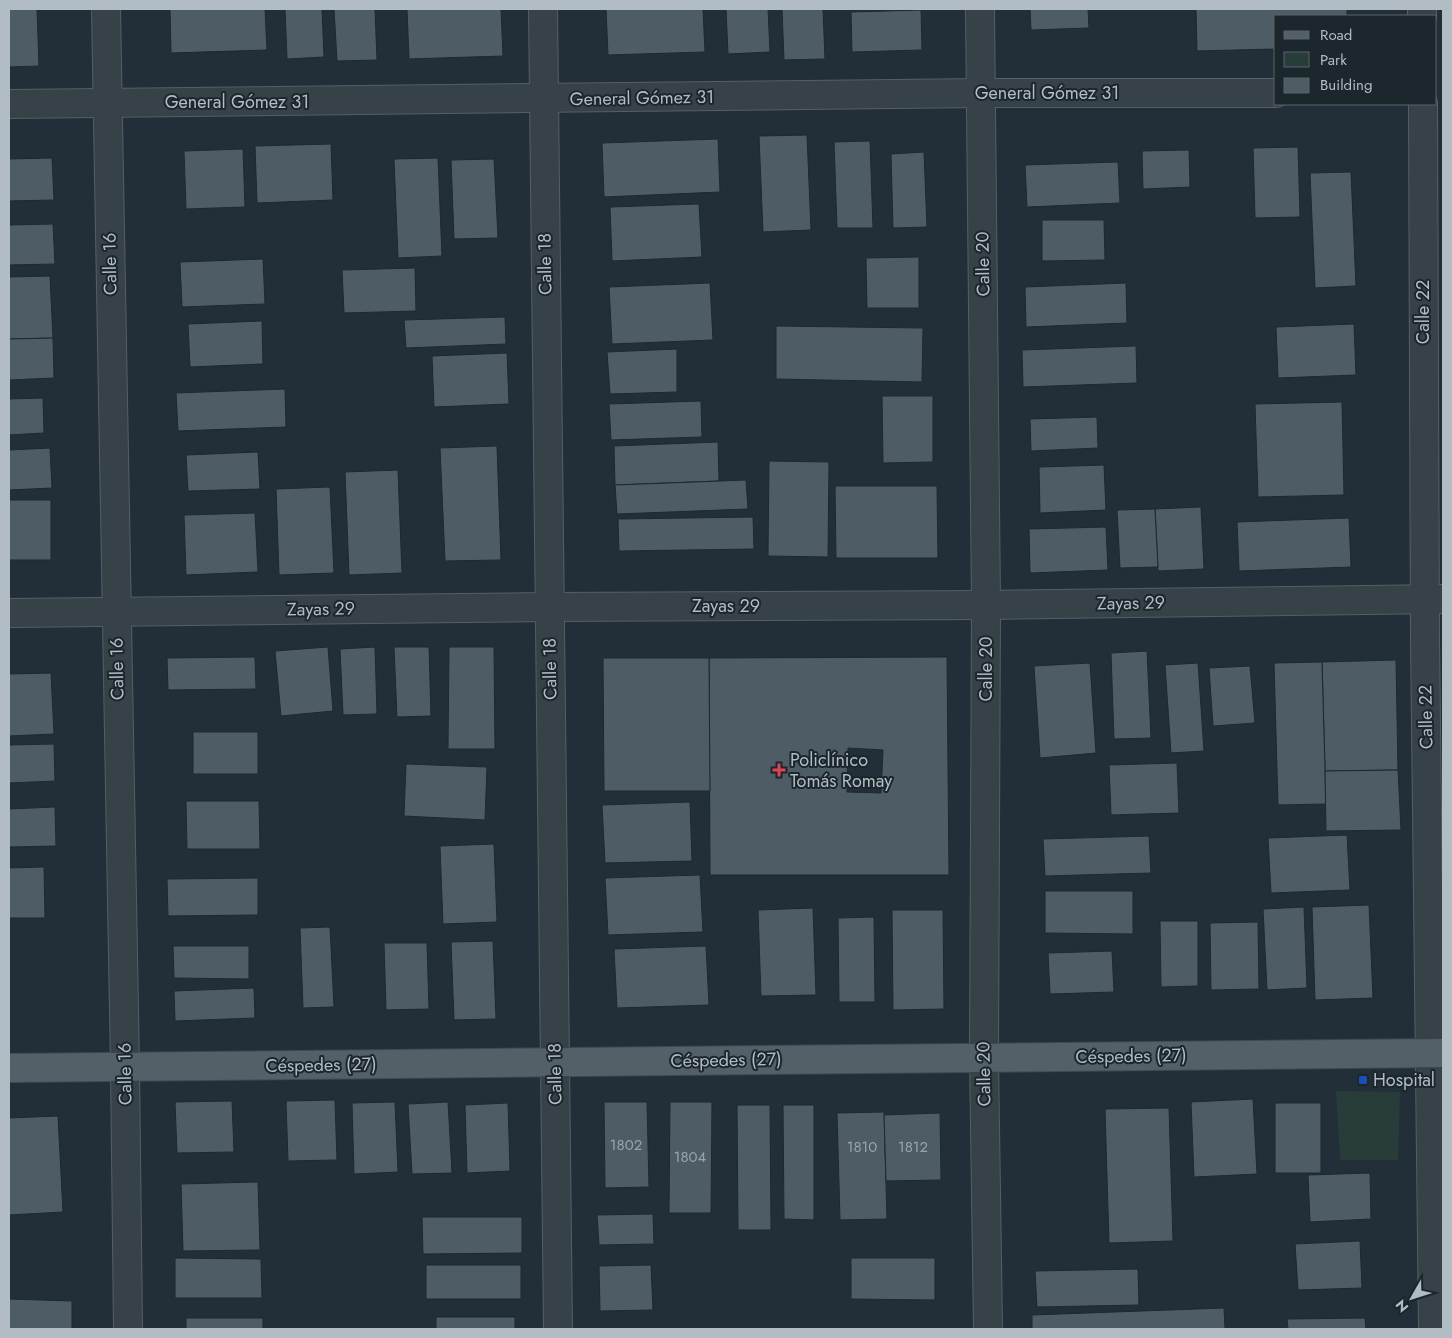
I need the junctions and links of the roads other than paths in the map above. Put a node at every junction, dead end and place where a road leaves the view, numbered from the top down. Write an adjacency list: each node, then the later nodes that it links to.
1 (106, 9): 7 (street, Calle 16)
2 (542, 9): 6 (street, Calle 18)
3 (980, 9): 4 (street, Calle 20)
4 (982, 93): 5 (street, General Gómez 31); 6 (street, General Gómez 31); 11 (street, Calle 20)
5 (1274, 93)
6 (544, 99): 7 (street, General Gómez 31); 12 (street, Calle 18)
7 (107, 103): 8 (street, General Gómez 31); 13 (street, Calle 16)
8 (9, 104)
9 (1423, 105): 10 (street, Calle 22)
10 (1434, 599): 11 (street, Zayas 29); 15 (street, Calle 22)
11 (986, 605): 12 (street, Zayas 29); 16 (street, Calle 20)
12 (550, 607): 13 (street, Zayas 29); 17 (street, Calle 18)
13 (116, 612): 14 (street, Zayas 29); 18 (street, Calle 16)
14 (9, 613)
15 (1436, 1053): 16 (main road, Céspedes (27)); 23 (street, Calle 22)
16 (984, 1058): 17 (main road, Céspedes (27)); 22 (street, Calle 20)
17 (555, 1062): 18 (main road, Céspedes (27)); 21 (street, Calle 18)
18 (125, 1067): 19 (main road, Céspedes (27)); 20 (street, Calle 16)
19 (9, 1068)
20 (128, 1329)
21 (558, 1329)
22 (988, 1329)
23 (1432, 1329)

